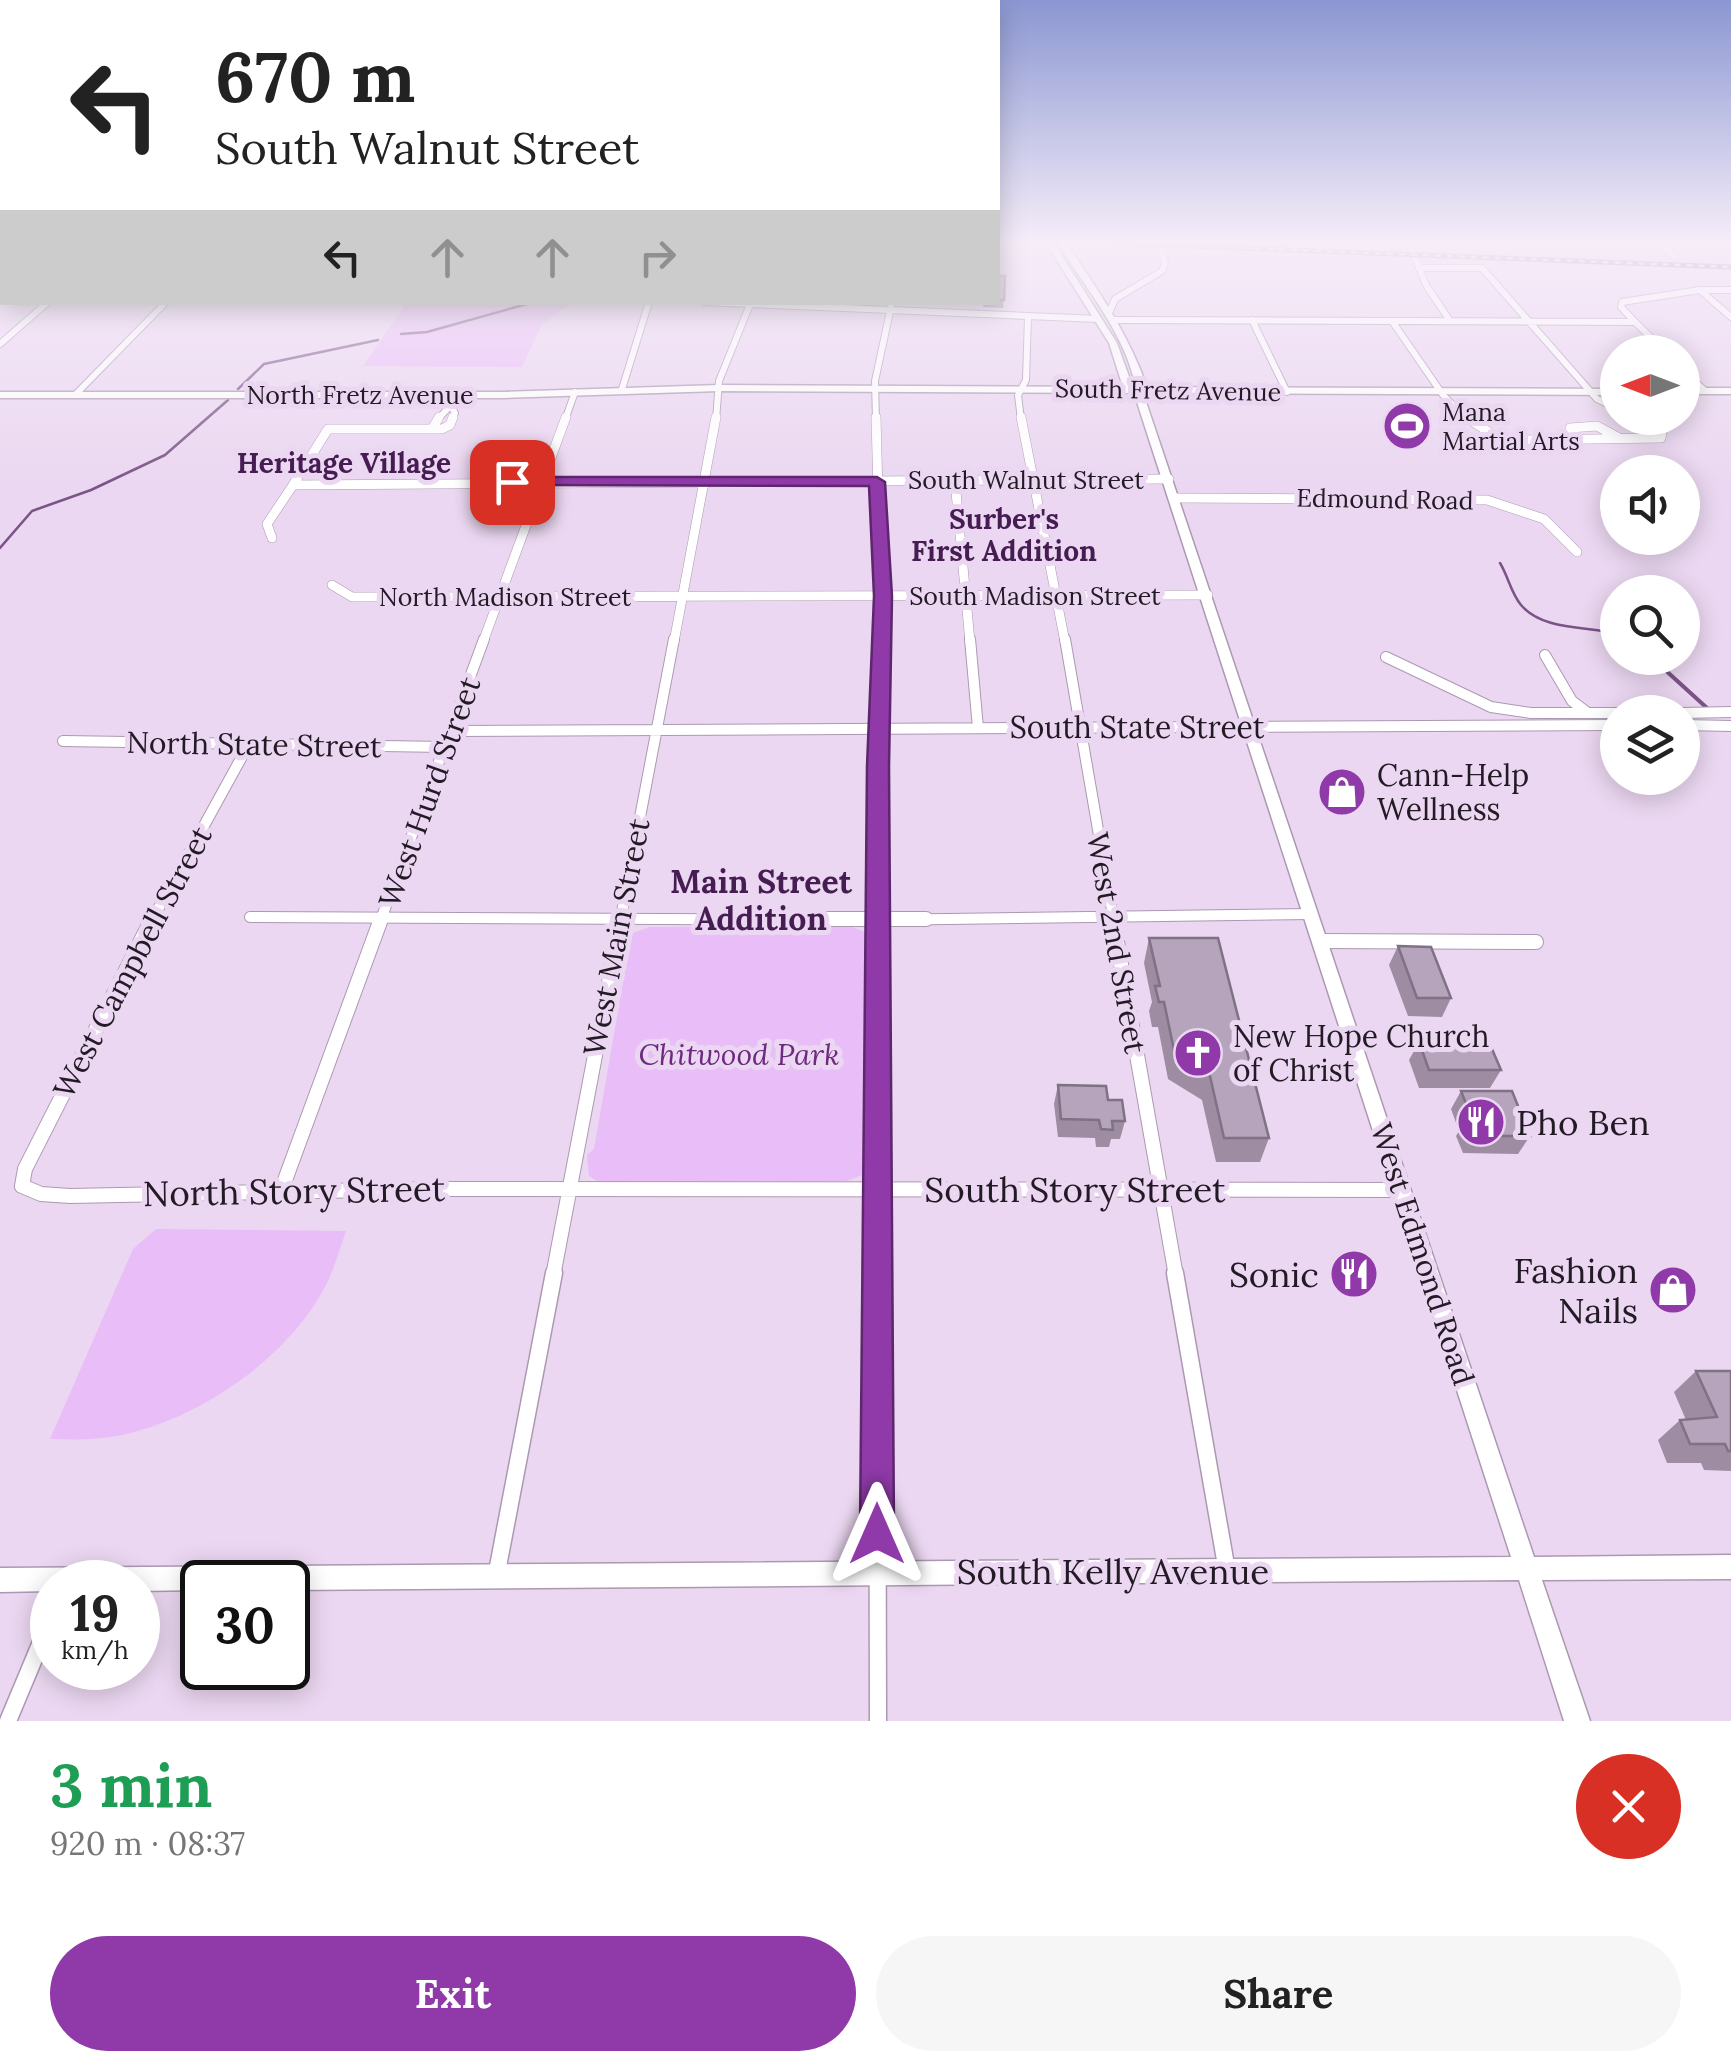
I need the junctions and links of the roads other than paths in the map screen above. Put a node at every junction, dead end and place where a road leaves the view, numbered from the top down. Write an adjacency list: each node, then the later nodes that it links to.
1 (24, 323): 12 (street)
2 (145, 323): 28 (street)
3 (642, 323): 18 (street)
4 (744, 323): 14 (street, West Main Street)
5 (888, 323): 15 (street)
6 (1028, 323): 16 (street, West 2nd Street)
7 (1101, 323): 17 (main road, West Edmond Road)
8 (1115, 323): 17 (main road, West Edmond Road)
9 (1254, 323): 23 (street)
10 (1394, 323): 26 (street)
11 (1531, 323): 24 (street)
12 (0, 344)
13 (1700, 386): 20 (street)
14 (719, 388): 15 (main road, South Fretz Avenue); 18 (main road, North Fretz Avenue); 35 (street, West Main Street)
15 (875, 388): 16 (main road, South Fretz Avenue); 36 (street)
16 (1022, 388): 17 (main road, South Fretz Avenue); 33 (street, West 2nd Street)
17 (1137, 388): 23 (main road, South Fretz Avenue); 32 (main road, West Edmond Road)
18 (622, 390): 22 (main road, North Fretz Avenue)
19 (1700, 391): 20 (main road)
20 (1705, 391): 21 (main road)
21 (1731, 391)
22 (575, 392): 29 (main road, North Fretz Avenue); 34 (street, West Hurd Street)
23 (1288, 392): 26 (main road, South Fretz Avenue)
24 (1592, 392): 25 (main road, South Fretz Avenue); 26 (main road, South Fretz Avenue); 30 (street)
25 (1600, 392)
26 (1443, 393): 31 (street)
27 (0, 395): 28 (main road, North Fretz Avenue)
28 (75, 395): 29 (main road, North Fretz Avenue)
29 (457, 395): 38 (street)
30 (1600, 397)
31 (1662, 435)
32 (1169, 479): 33 (street, South Walnut Street); 39 (main road, West Edmond Road)
33 (1034, 480): 37 (street, South Walnut Street); 45 (street, West 2nd Street)
34 (542, 482): 35 (street, South Walnut Street); 38 (street, South Walnut Street); 46 (street, West Hurd Street)
35 (704, 482): 36 (street, South Walnut Street); 47 (street, West Main Street)
36 (877, 482): 37 (street, South Walnut Street); 44 (street)
37 (955, 482): 48 (street)
38 (292, 486): 40 (street)
39 (1176, 498): 41 (street, Edmound Road); 43 (main road, West Edmond Road)
40 (272, 538)
41 (1577, 552)
42 (332, 584): 46 (street, North Madison Street)
43 (1208, 595): 45 (street, South Madison Street); 61 (main road, West Edmond Road)
44 (883, 596): 47 (street, South Madison Street); 48 (street, South Madison Street); 59 (street)
45 (1058, 596): 48 (street, South Madison Street); 60 (street, West 2nd Street)
46 (499, 598): 47 (street, North Madison Street); 63 (street, West Hurd Street)
47 (682, 598): 58 (street, West Main Street)
48 (966, 598): 62 (street)
49 (1545, 655): 52 (street)
50 (1386, 657): 52 (street)
51 (1731, 712): 54 (street)
52 (1588, 713): 53 (street)
53 (1600, 713)
54 (1700, 713)
55 (1600, 725): 61 (street, South State Street)
56 (1700, 726): 57 (street)
57 (1731, 726)
58 (657, 727): 59 (street, South State Street); 63 (street); 71 (street, West Main Street)
59 (878, 727): 62 (street, South State Street); 72 (street)
60 (1078, 727): 61 (street, South State Street); 62 (street, South State Street); 69 (street, West 2nd Street)
61 (1249, 727): 67 (main road, West Edmond Road)
62 (978, 728)
63 (452, 731): 66 (street, West Hurd Street)
64 (62, 741): 65 (street, North State Street)
65 (250, 742): 66 (street, North State Street); 75 (street, West Campbell Street)
66 (446, 746): 70 (street, West Hurd Street)
67 (1312, 914): 69 (street); 73 (main road, West Edmond Road)
68 (250, 917): 70 (street)
69 (1112, 917): 72 (street); 76 (street, West 2nd Street)
70 (384, 919): 71 (street); 80 (street, West Hurd Street)
71 (619, 919): 72 (street); 78 (street, West Main Street)
72 (877, 920): 79 (street)
73 (1320, 940): 74 (street); 77 (main road, West Edmond Road)
74 (1536, 942)
75 (22, 1186): 80 (street, North Story Street)
76 (1162, 1188): 77 (street, South Story Street); 79 (street, South Story Street); 83 (street, West 2nd Street)
77 (1402, 1190): 82 (main road, West Edmond Road)
78 (568, 1191): 79 (street, South Story Street); 80 (street, North Story Street); 85 (street, West Main Street)
79 (877, 1191): 84 (street)
80 (281, 1192)
81 (1731, 1567): 82 (main road, South Kelly Avenue)
82 (1526, 1569): 83 (main road, South Kelly Avenue); 92 (main road, West Edmond Road)
83 (1228, 1571): 84 (main road, South Kelly Avenue)
84 (877, 1572): 85 (main road, South Kelly Avenue); 91 (street)
85 (496, 1577): 88 (main road, South Kelly Avenue)
86 (0, 1580): 87 (main road, South Kelly Avenue)
87 (30, 1580)
88 (160, 1580)
89 (30, 1668): 90 (street)
90 (8, 1721)
91 (878, 1721)
92 (1577, 1721)

